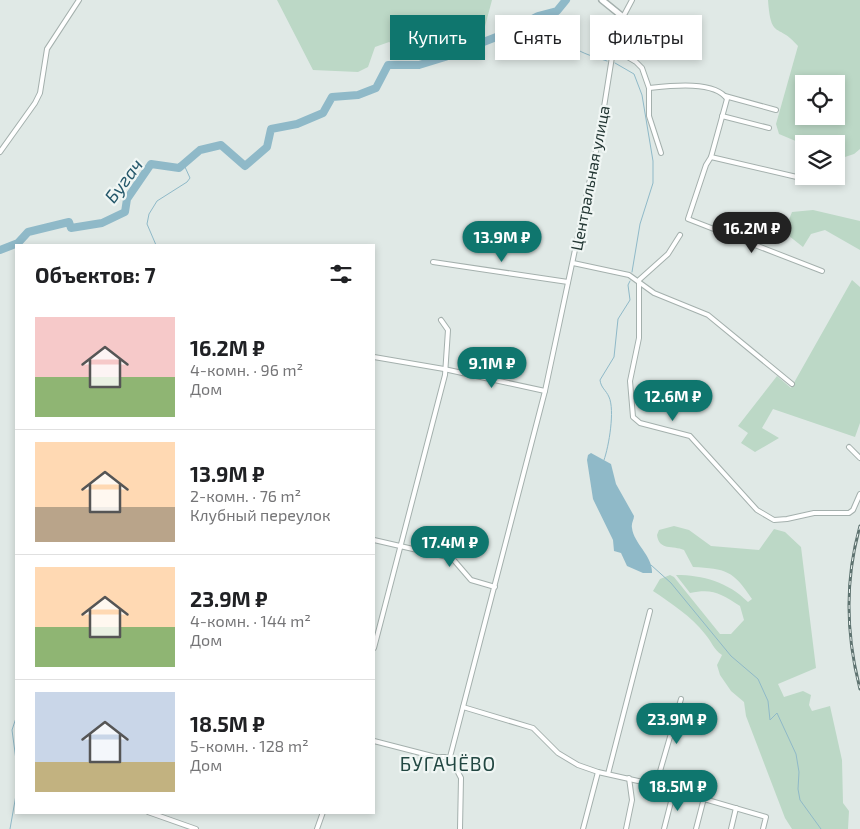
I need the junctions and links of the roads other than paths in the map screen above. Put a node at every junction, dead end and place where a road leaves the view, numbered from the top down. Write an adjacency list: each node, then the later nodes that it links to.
1 (79, 0): 13 (street)
2 (602, 0): 4 (street)
3 (632, 0): 5 (street, Центральная улица)
4 (621, 15)
5 (624, 15)
6 (611, 60): 19 (street, Центральная улица)
7 (632, 60): 8 (street)
8 (649, 88): 9 (street); 14 (street)
9 (725, 96): 10 (street); 11 (street)
10 (776, 110)
11 (722, 116): 12 (street); 15 (street)
12 (769, 128)
13 (0, 152)
14 (661, 153)
15 (711, 158): 16 (street); 20 (street)
16 (795, 177)
17 (680, 235): 21 (street)
18 (433, 262): 22 (street)
19 (573, 263): 21 (street); 22 (street, Центральная улица)
20 (822, 271)
21 (639, 280): 26 (street); 30 (street)
22 (568, 282): 27 (street, Центральная улица)
23 (442, 320): 25 (street)
24 (375, 357): 25 (street)
25 (444, 369): 27 (street); 32 (street)
26 (792, 384)
27 (545, 391): 33 (street, Центральная улица)
28 (850, 447): 29 (street)
29 (860, 458)
30 (860, 494)
31 (375, 540): 32 (street)
32 (401, 547): 33 (street); 35 (street)
33 (495, 587): 37 (street, Центральная улица)
34 (650, 611): 41 (street)
35 (375, 644)
36 (680, 699): 43 (street)
37 (463, 707): 39 (street, Центральная улица); 40 (street)
38 (375, 742): 39 (street)
39 (450, 757): 51 (street)
40 (598, 772): 41 (street); 52 (street)
41 (608, 774): 42 (street)
42 (629, 778): 43 (street); 53 (street)
43 (656, 785): 44 (street)
44 (674, 790): 45 (street); 54 (street)
45 (704, 798): 46 (street); 55 (street)
46 (736, 808): 56 (street); 57 (street)
47 (154, 814): 49 (street)
48 (322, 814): 50 (street)
49 (196, 829)
50 (317, 829)
51 (460, 829)
52 (583, 829)
53 (626, 829)
54 (664, 829)
55 (696, 829)
56 (731, 829)
57 (763, 829)

